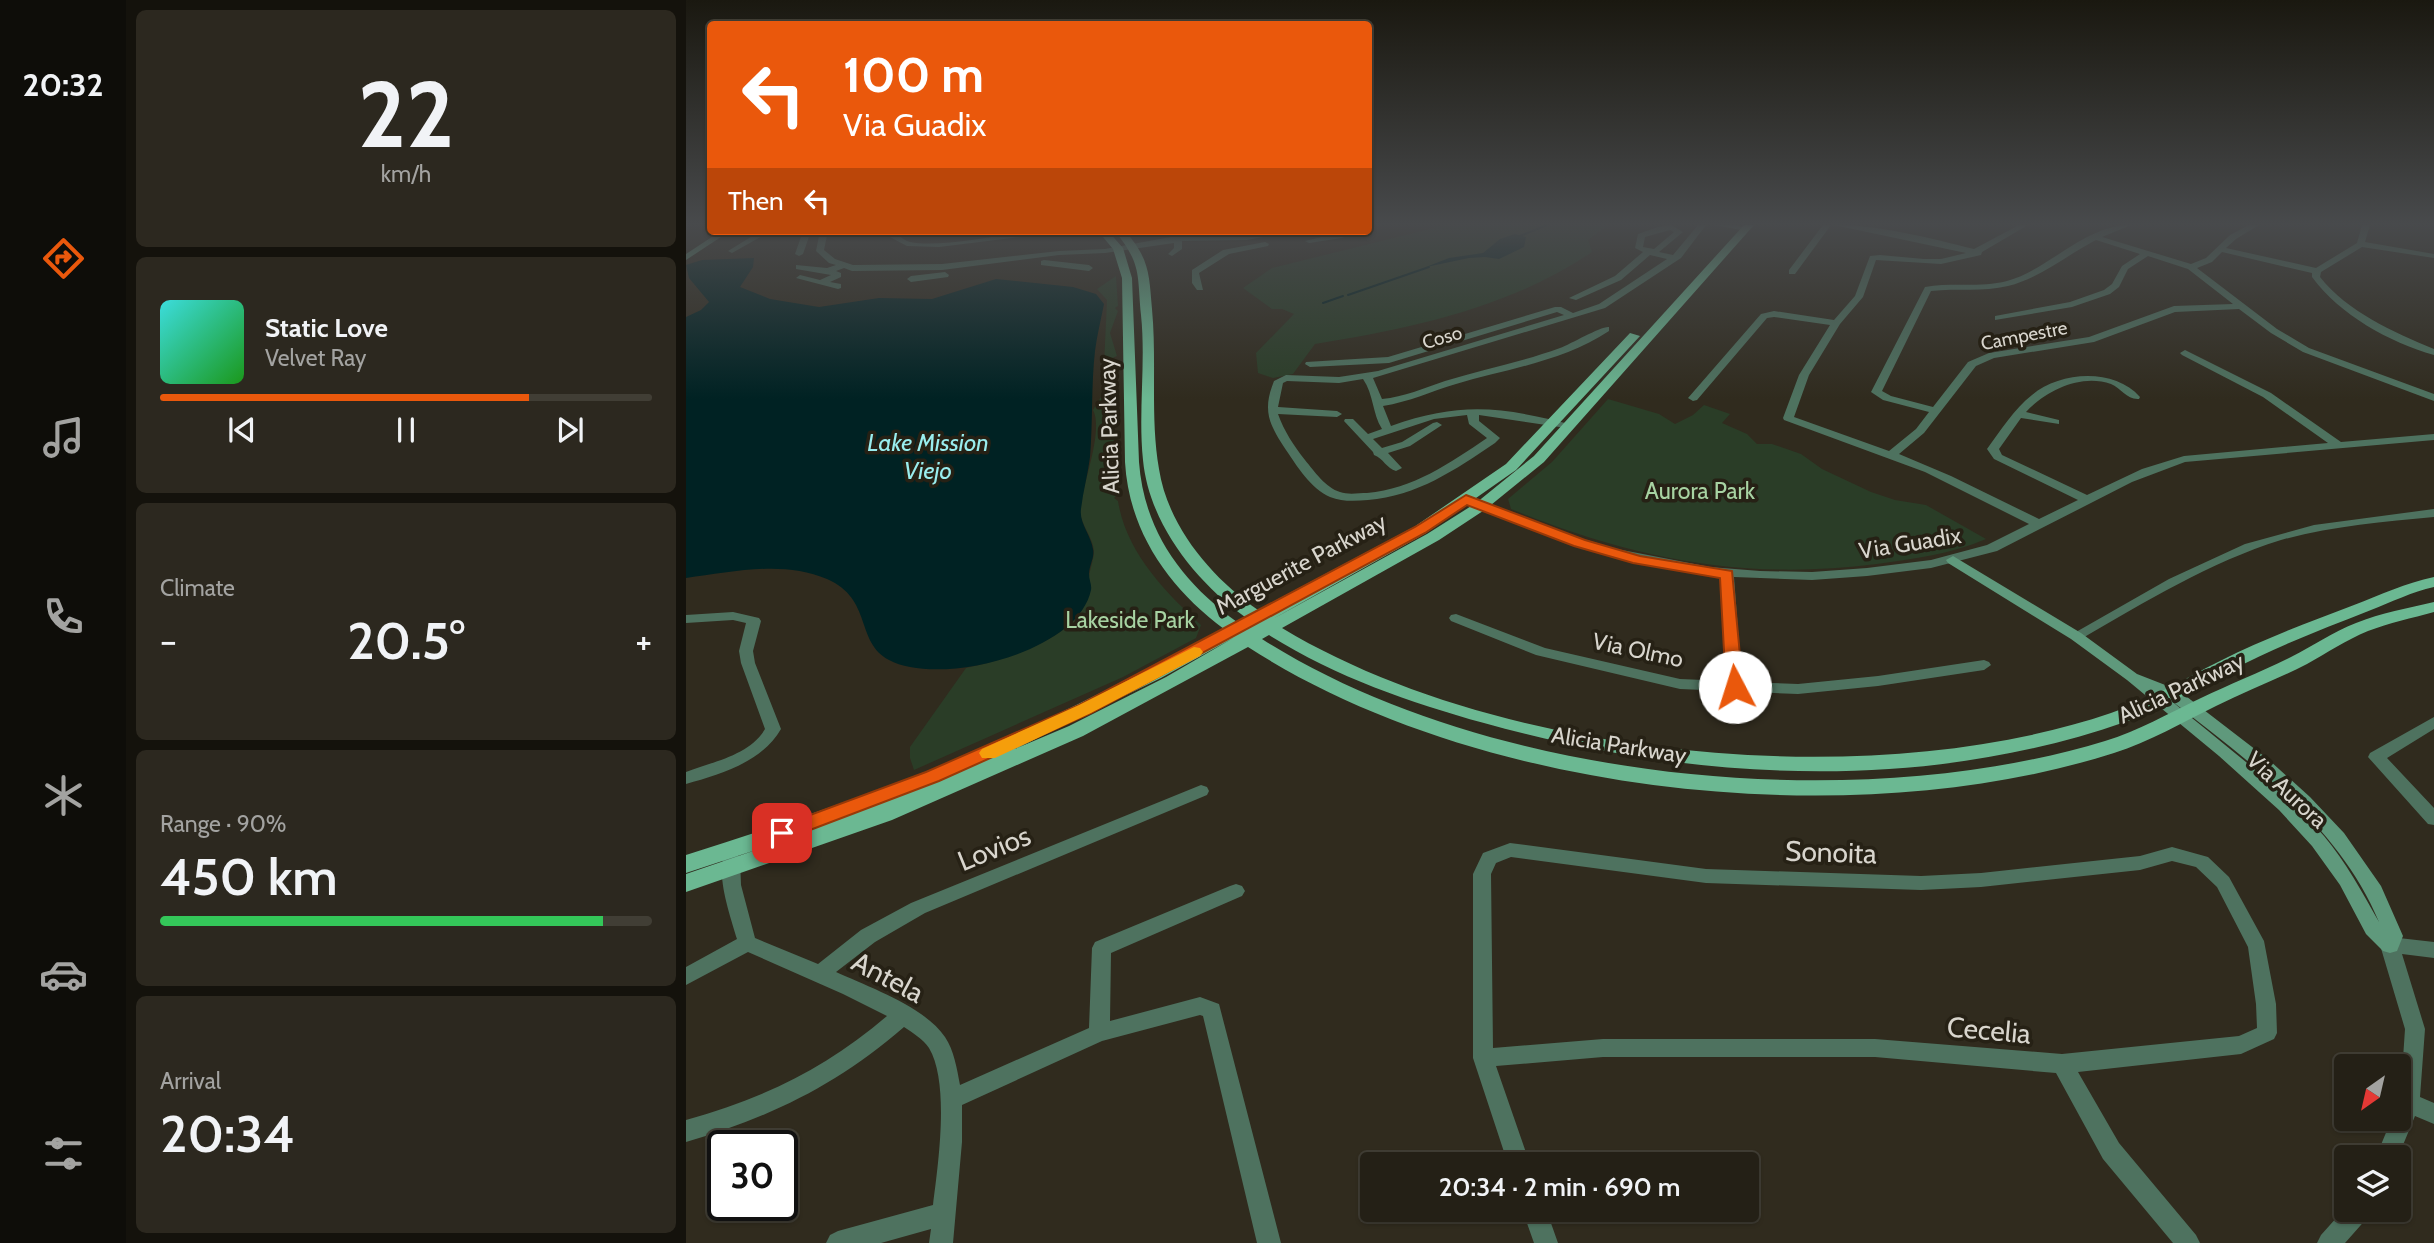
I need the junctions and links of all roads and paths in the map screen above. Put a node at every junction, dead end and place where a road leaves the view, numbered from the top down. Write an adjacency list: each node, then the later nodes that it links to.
1 (820, 283): 14 (street)
2 (1128, 283): 60 (main road, Alicia Parkway)
3 (1145, 283): 59 (main road, Alicia Parkway)
4 (1196, 283): 15 (street)
5 (1607, 283): 16 (street)
6 (1637, 283): 18 (street, Coso)
7 (1687, 283): 39 (main road, Marguerite Parkway)
8 (1692, 283): 41 (main road, Marguerite Parkway)
9 (1864, 283): 20 (street)
10 (2006, 283): 33 (street)
11 (2117, 283): 19 (street)
12 (2212, 283): 17 (street)
13 (2320, 283): 22 (street)
14 (838, 286)
15 (1200, 288)
16 (1573, 298)
17 (2241, 306): 30 (street); 33 (street, Campestre)
18 (1573, 316): 24 (street, Coso); 26 (street, Coso)
19 (1998, 318)
20 (1836, 323): 29 (street); 47 (street)
21 (1606, 329): 31 (street)
22 (2434, 352)
23 (2185, 353): 45 (street)
24 (1389, 359): 25 (street, Coso); 26 (street)
25 (1310, 364)
26 (1400, 368): 27 (street, Coso)
27 (1366, 376): 31 (street); 32 (street, Coso)
28 (2135, 397): 36 (street)
29 (1693, 398)
30 (2434, 398)
31 (1377, 403): 42 (street)
32 (1271, 410): 34 (street); 35 (street)
33 (1936, 411): 47 (street, Campestre)
34 (1474, 412): 39 (street); 42 (street)
35 (1337, 414)
36 (2020, 414): 38 (street); 49 (street)
37 (1349, 421): 44 (street)
38 (2055, 422)
39 (1554, 424): 41 (street); 50 (main road, Marguerite Parkway)
40 (1437, 425): 46 (street)
41 (1569, 427): 50 (main road, Marguerite Parkway)
42 (1388, 430): 44 (street)
43 (2434, 437): 45 (street, Via Guadix)
44 (1365, 438): 46 (street)
45 (2340, 446): 49 (street, Via Guadix)
46 (1378, 453): 48 (street)
47 (1891, 455): 52 (street)
48 (1396, 468)
49 (2088, 500): 52 (street, Via Guadix)
50 (1474, 503): 54 (street, Via Guadix); 59 (main road, Marguerite Parkway)
51 (2434, 513): 61 (street)
52 (2039, 524): 53 (street, Via Guadix)
53 (1953, 560): 54 (street, Via Guadix); 61 (street, Via Aurora)
54 (1727, 574): 63 (street)
55 (2434, 582): 64 (main road, Alicia Parkway)
56 (2434, 607): 65 (main road, Alicia Parkway)
57 (1456, 618): 63 (street, Via Olmo)
58 (686, 619): 67 (street)
59 (1264, 623): 60 (main road, Marguerite Parkway); 64 (main road, Alicia Parkway)
60 (1243, 634): 65 (main road, Alicia Parkway); 71 (main road, Marguerite Parkway)
61 (2076, 636): 64 (street, Via Aurora)
62 (1984, 665): 63 (street, Via Olmo)
63 (1735, 687)
64 (2165, 697): 65 (street, Via Aurora)
65 (2186, 713): 76 (street, Via Aurora)
66 (2434, 722): 69 (street)
67 (686, 778)
68 (1201, 791): 78 (street, Lovios)
69 (2434, 818)
70 (2172, 854): 82 (street, Sonoita); 83 (street, Cecelia)
71 (731, 860): 72 (main road, Marguerite Parkway); 73 (main road, Marguerite Parkway); 75 (street)
72 (686, 864)
73 (686, 883)
74 (1236, 891): 81 (street)
75 (747, 943): 78 (street, Antela); 79 (street)
76 (2390, 945): 77 (street); 84 (street, Via Aurora)
77 (2434, 950)
78 (819, 975): 80 (street, Antela)
79 (686, 977)
80 (904, 1014): 85 (street, Antela); 88 (street)
81 (1099, 1033): 85 (street); 95 (street)
82 (1483, 1058): 83 (street, Cecelia); 89 (street)
83 (2062, 1064): 97 (street)
84 (2412, 1066)
85 (953, 1098): 90 (street, Antela)
86 (2412, 1104): 87 (street)
87 (2434, 1114)
88 (686, 1131)
89 (1515, 1152)
90 (943, 1214): 93 (street); 94 (street, Antela)
91 (1539, 1222): 96 (street)
92 (2348, 1222): 98 (street)
93 (838, 1243)
94 (941, 1243)
95 (1269, 1243)
96 (1546, 1243)
97 (2188, 1243)
98 (2329, 1243)

